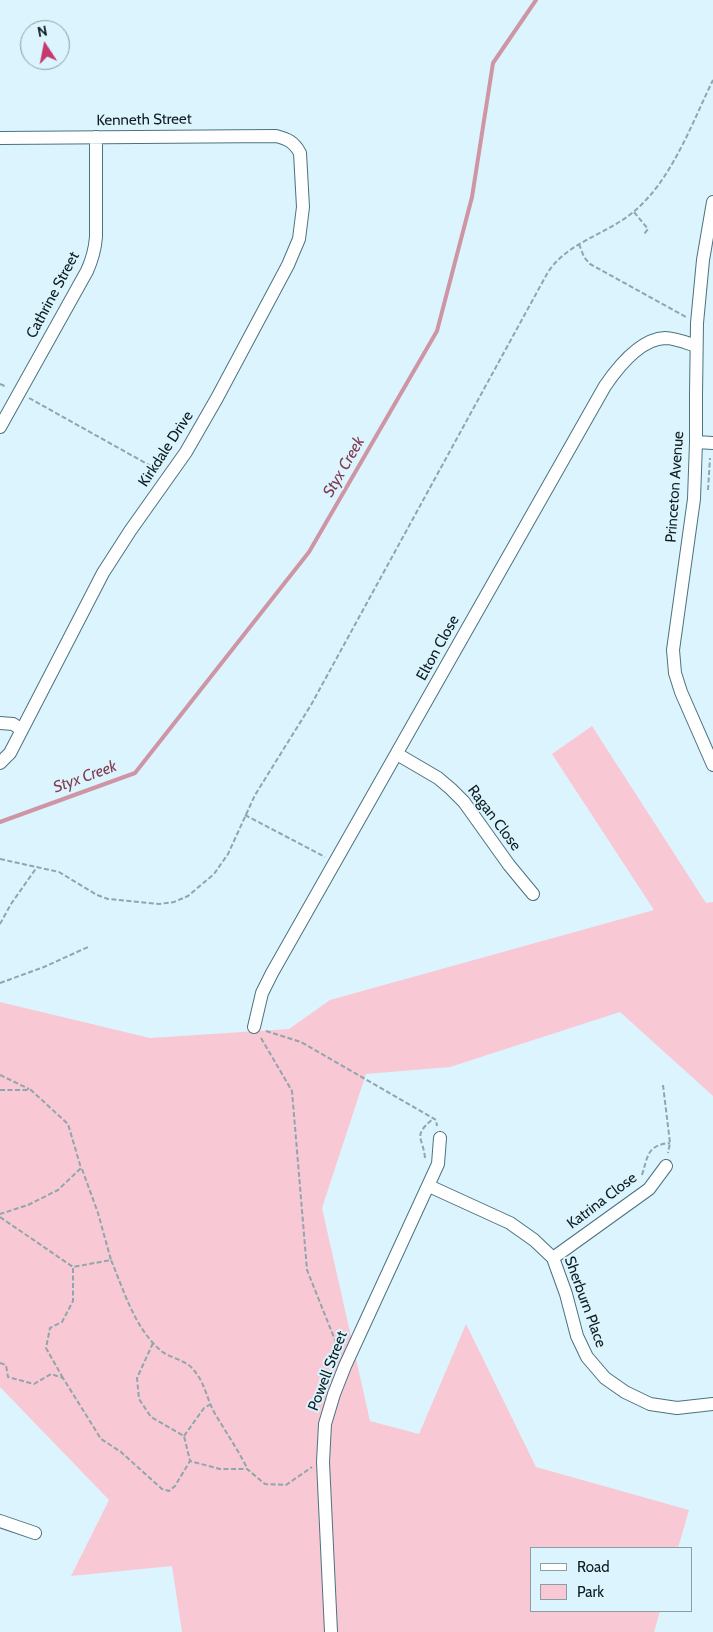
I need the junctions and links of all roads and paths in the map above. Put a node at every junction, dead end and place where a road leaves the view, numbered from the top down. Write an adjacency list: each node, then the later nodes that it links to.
1 (713, 80): 6 (path)
2 (96, 137): 3 (street, Kenneth Street); 4 (street, Kenneth Street); 11 (street, Cathrine Street)
3 (0, 138)
4 (288, 139): 16 (street, Kirkdale Drive)
5 (713, 202): 10 (street, Princeton Avenue)
6 (634, 212): 7 (path); 8 (path)
7 (644, 234)
8 (579, 244): 9 (path); 23 (path)
9 (684, 316)
10 (696, 346): 13 (street, Princeton Avenue); 20 (street, Elton Close)
11 (19, 393): 12 (street, Cathrine Street); 16 (path)
12 (0, 427)
13 (696, 442): 14 (street); 22 (street, Princeton Avenue)
14 (713, 444)
15 (710, 458): 17 (path)
16 (169, 476): 19 (street, Kirkdale Drive)
17 (706, 496)
18 (0, 723): 19 (street)
19 (22, 730): 21 (street, Kirkdale Drive)
20 (397, 754): 27 (street, Ragan Close); 31 (street, Elton Close)
21 (0, 763)
22 (713, 765)
23 (245, 815): 24 (path); 26 (path)
24 (327, 857)
25 (0, 859): 26 (path)
26 (38, 866): 28 (path)
27 (533, 894)
28 (0, 924)
29 (88, 947): 30 (path)
30 (0, 983)
31 (254, 1027): 36 (path); 50 (path)
32 (0, 1075): 35 (path)
33 (663, 1085): 38 (path)
34 (0, 1090): 35 (path)
35 (31, 1090): 41 (path)
36 (432, 1119): 37 (path); 39 (path)
37 (440, 1138): 43 (street, Powell Street)
38 (670, 1143): 40 (path); 42 (path)
39 (426, 1163)
40 (666, 1166): 45 (street, Katrina Close)
41 (81, 1168): 44 (path); 46 (path)
42 (641, 1180)
43 (429, 1186): 45 (street, Sherburn Place); 50 (street, Powell Street)
44 (0, 1216): 47 (path)
45 (553, 1258): 53 (street, Sherburn Place)
46 (111, 1260): 47 (path); 48 (path)
47 (73, 1267): 51 (path)
48 (153, 1343): 52 (path); 54 (path)
49 (0, 1363): 51 (path)
50 (345, 1366): 56 (street, Powell Street)
51 (64, 1378): 55 (path)
52 (211, 1404): 54 (path); 57 (path)
53 (713, 1404)
54 (184, 1436): 55 (path)
55 (190, 1461): 57 (path)
56 (323, 1462): 57 (path); 60 (street, Powell Street)
57 (247, 1468)
58 (0, 1521): 59 (street)
59 (35, 1533)
60 (331, 1632)

